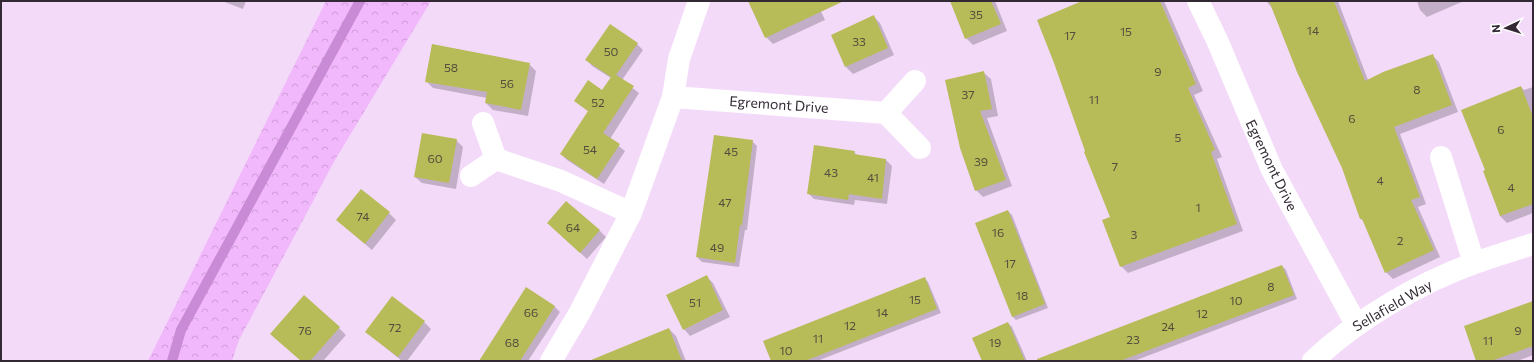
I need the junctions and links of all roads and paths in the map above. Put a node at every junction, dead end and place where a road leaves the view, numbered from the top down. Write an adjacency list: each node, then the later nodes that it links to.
1 (699, 1): 4 (street)
2 (1198, 1): 14 (street, Egremont Drive)
3 (915, 81): 5 (street)
4 (672, 97): 5 (street, Egremont Drive); 11 (street)
5 (886, 113): 7 (street)
6 (483, 123): 9 (street)
7 (920, 148)
8 (1441, 157): 13 (street)
9 (496, 159): 10 (street); 11 (street)
10 (471, 176)
11 (631, 213): 16 (street)
12 (1533, 244): 13 (street, Sellafield Way)
13 (1474, 263): 14 (street, Sellafield Way)
14 (1356, 324): 15 (street, Sellafield Way)
15 (1315, 360)
16 (551, 361)

